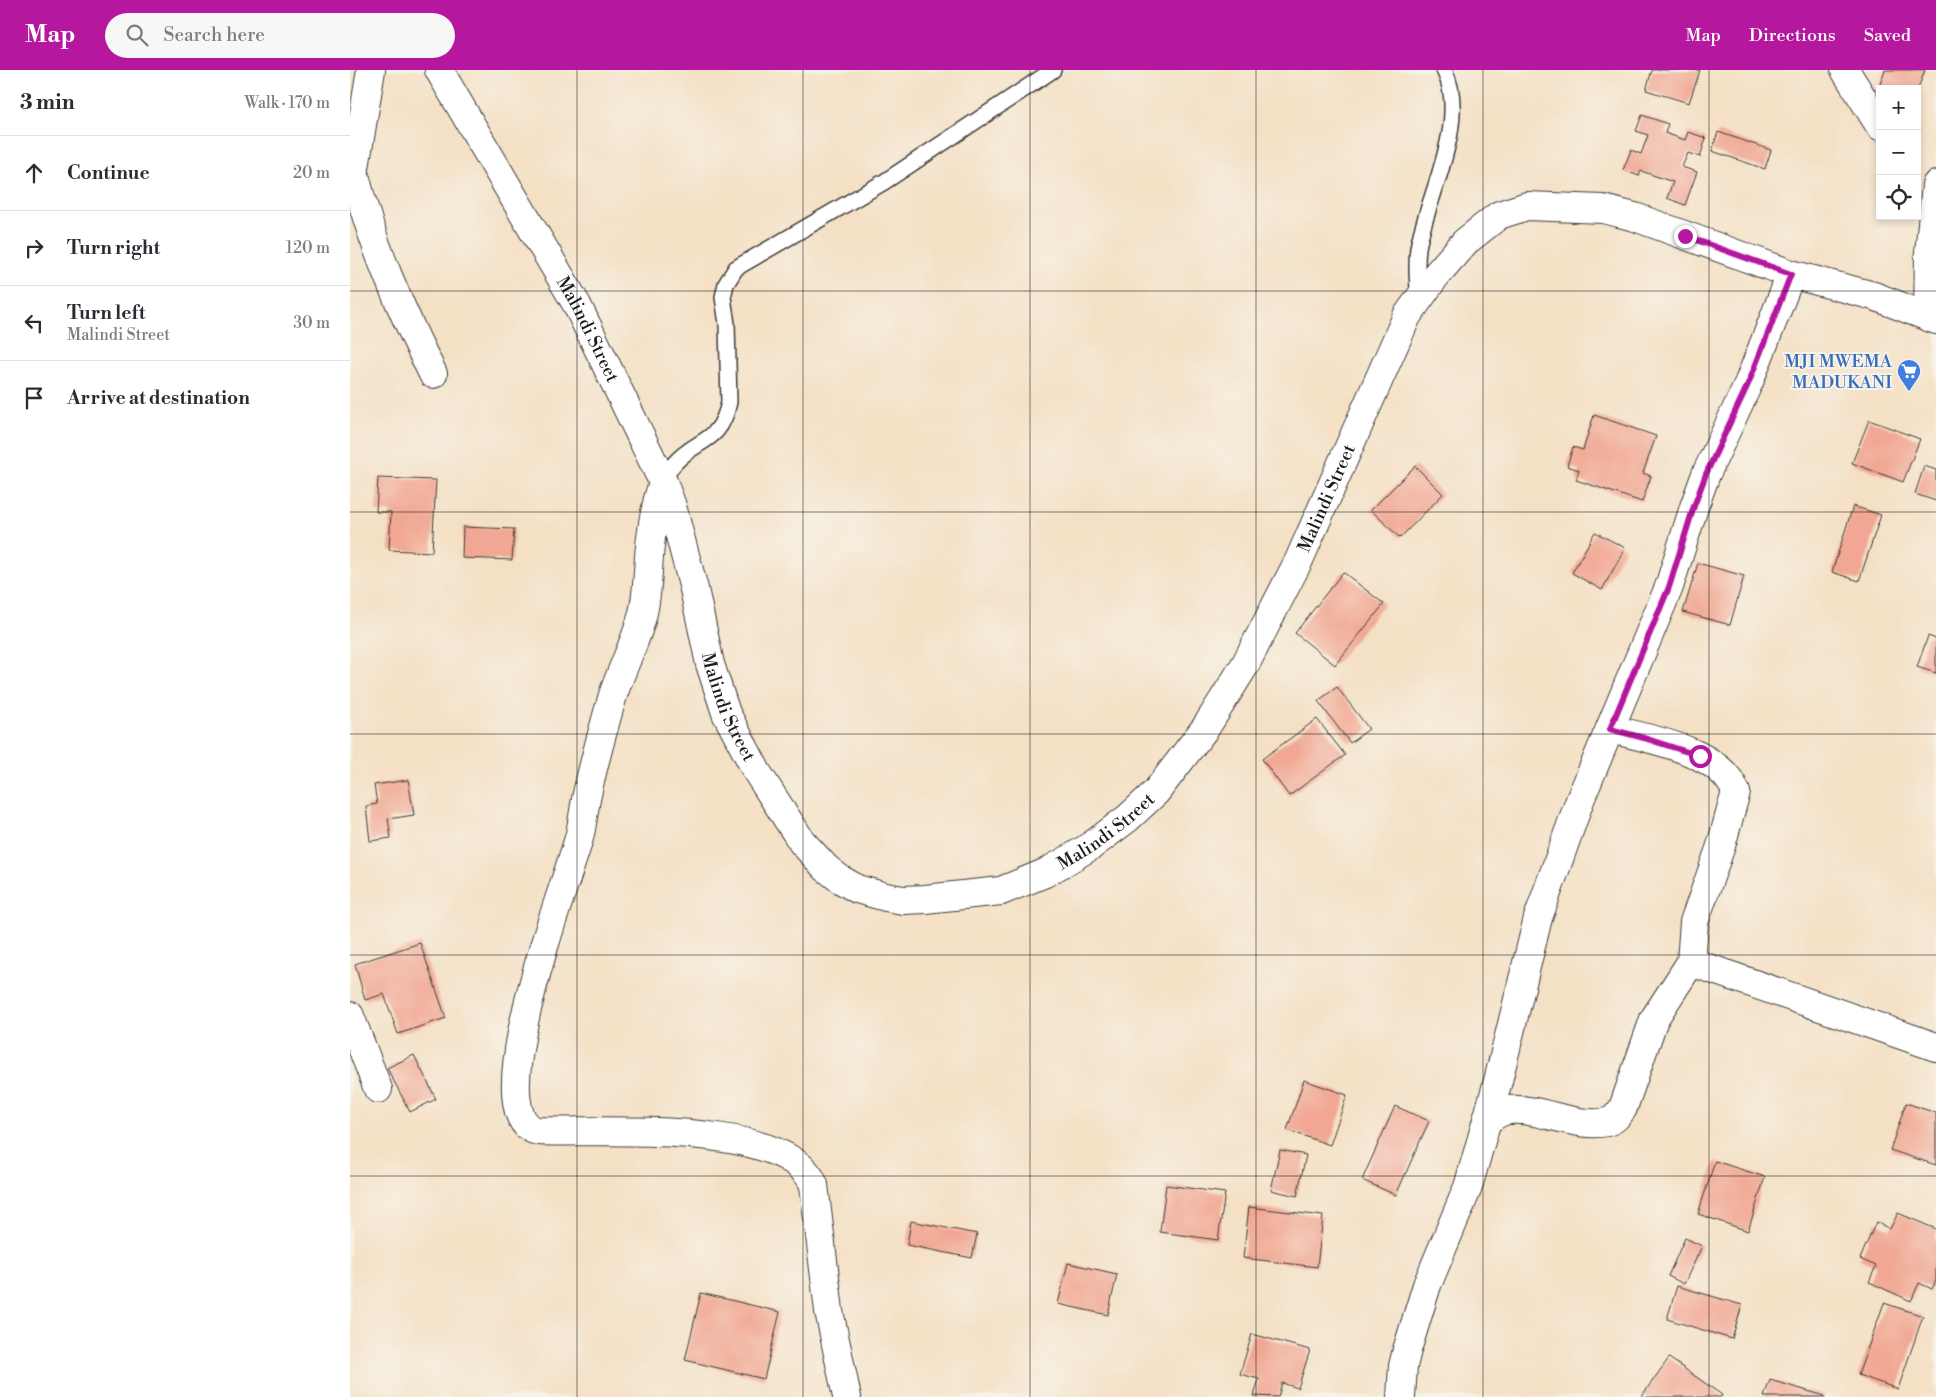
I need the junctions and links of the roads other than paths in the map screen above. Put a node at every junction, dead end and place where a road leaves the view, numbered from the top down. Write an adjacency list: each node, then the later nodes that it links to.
1 (371, 70): 7 (street)
2 (1053, 70): 14 (lane)
3 (1444, 70): 11 (lane)
4 (1845, 70): 6 (street)
5 (443, 72): 14 (street, Malindi Street)
6 (1876, 120)
7 (352, 186): 13 (street)
8 (1921, 189): 9 (street)
9 (1935, 198): 12 (street)
10 (1791, 274): 11 (street, Malindi Street); 12 (street, Malindi Street); 15 (street)
11 (1419, 298): 14 (street, Malindi Street)
12 (1932, 318)
13 (433, 374)
14 (663, 482): 21 (street)
15 (1610, 729): 16 (street); 20 (street)
16 (1691, 962): 18 (street); 20 (street)
17 (350, 1016): 19 (street)
18 (1936, 1047)
19 (378, 1089)
20 (1487, 1120): 22 (street)
21 (846, 1397)
22 (1401, 1397)

